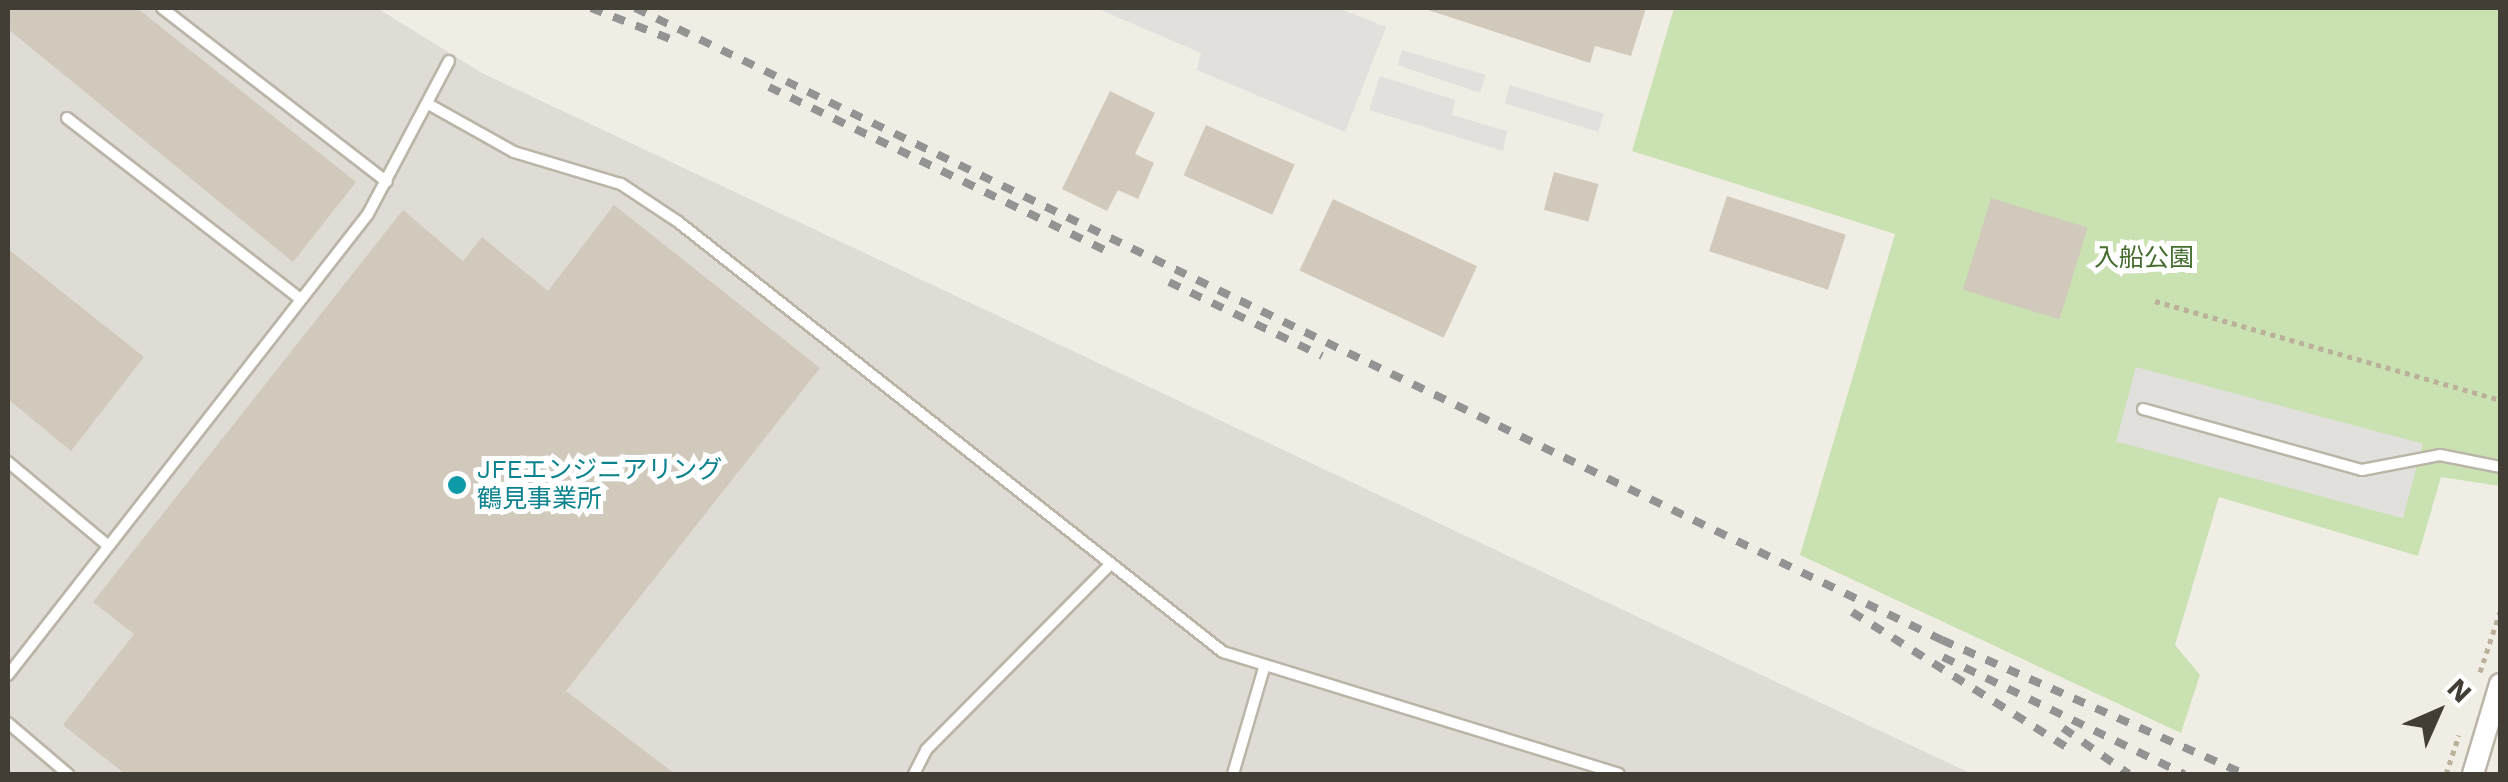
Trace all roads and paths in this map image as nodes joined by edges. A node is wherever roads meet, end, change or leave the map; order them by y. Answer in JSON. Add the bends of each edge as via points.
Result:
{"nodes":[{"id":1,"x":162,"y":8,"type":"edge"},
{"id":2,"x":449,"y":61,"type":"dead end"},
{"id":3,"x":430,"y":105,"type":"junction"},
{"id":4,"x":67,"y":118,"type":"dead end"},
{"id":5,"x":387,"y":182,"type":"junction"},
{"id":6,"x":300,"y":299,"type":"junction"},
{"id":7,"x":2156,"y":301,"type":"dead end"},
{"id":8,"x":2500,"y":400,"type":"edge"},
{"id":9,"x":2142,"y":408,"type":"dead end"},
{"id":10,"x":8,"y":462,"type":"edge"},
{"id":11,"x":2500,"y":467,"type":"edge"},
{"id":12,"x":105,"y":543,"type":"junction"},
{"id":13,"x":1111,"y":564,"type":"junction"},
{"id":14,"x":1264,"y":668,"type":"junction"},
{"id":15,"x":8,"y":675,"type":"edge"},
{"id":16,"x":2500,"y":684,"type":"edge"},
{"id":17,"x":8,"y":723,"type":"edge"},
{"id":18,"x":68,"y":774,"type":"edge"},
{"id":19,"x":914,"y":774,"type":"edge"},
{"id":20,"x":1233,"y":774,"type":"edge"},
{"id":21,"x":1619,"y":774,"type":"edge"},
{"id":22,"x":2473,"y":774,"type":"edge"}],
"edges":[{"from":1,"to":5,"type":"lane"},
{"from":2,"to":3,"type":"lane"},
{"from":3,"to":5,"type":"lane"},
{"from":3,"to":13,"type":"lane","via":[[514,152],[621,184],[677,221]]},
{"from":4,"to":6,"type":"lane"},
{"from":5,"to":6,"type":"lane"},
{"from":6,"to":12,"type":"lane"},
{"from":7,"to":8,"type":"path"},
{"from":9,"to":11,"type":"lane","via":[[2362,470],[2440,456]]},
{"from":10,"to":12,"type":"lane"},
{"from":12,"to":15,"type":"lane"},
{"from":13,"to":14,"type":"lane","via":[[1223,652]]},
{"from":13,"to":19,"type":"lane","via":[[926,750]]},
{"from":14,"to":20,"type":"lane"},
{"from":14,"to":21,"type":"lane"},
{"from":16,"to":22,"type":"street"},
{"from":17,"to":18,"type":"lane"}]}
